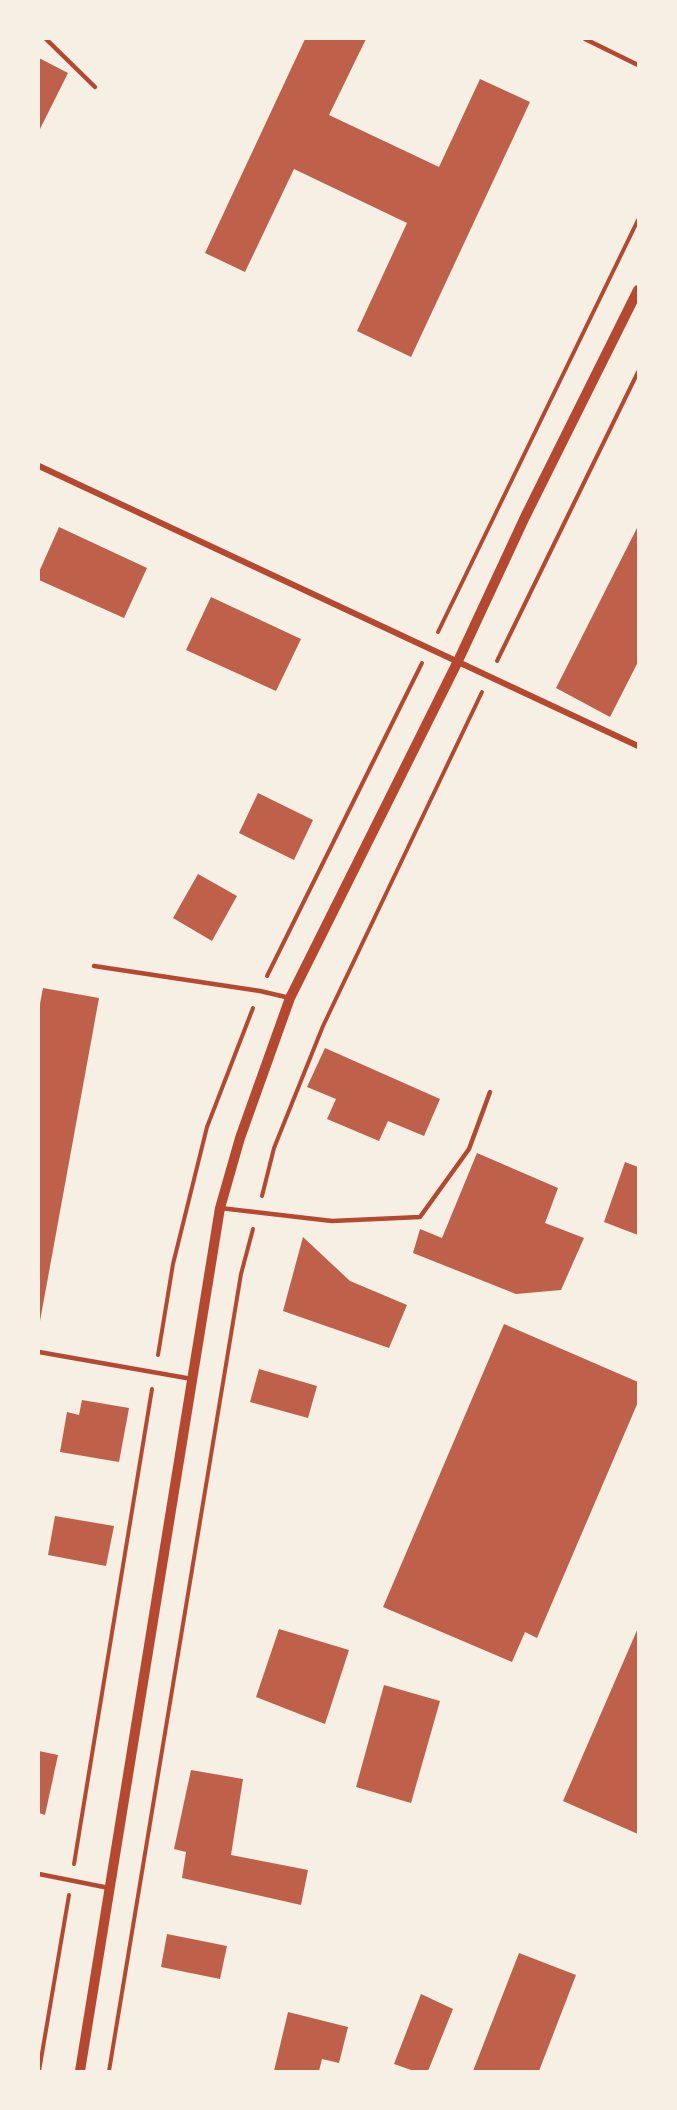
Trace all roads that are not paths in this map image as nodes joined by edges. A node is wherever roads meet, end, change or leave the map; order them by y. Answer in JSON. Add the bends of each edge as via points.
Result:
{"nodes":[{"id":1,"x":46,"y":39,"type":"edge"},
{"id":2,"x":585,"y":39,"type":"edge"},
{"id":3,"x":638,"y":65,"type":"edge"},
{"id":4,"x":95,"y":87,"type":"dead end"},
{"id":5,"x":638,"y":290,"type":"edge"},
{"id":6,"x":39,"y":466,"type":"edge"},
{"id":7,"x":458,"y":661,"type":"junction"},
{"id":8,"x":638,"y":746,"type":"edge"},
{"id":9,"x":94,"y":966,"type":"dead end"},
{"id":10,"x":290,"y":998,"type":"junction"},
{"id":11,"x":490,"y":1092,"type":"dead end"},
{"id":12,"x":220,"y":1208,"type":"junction"},
{"id":13,"x":39,"y":1352,"type":"edge"},
{"id":14,"x":192,"y":1379,"type":"junction"},
{"id":15,"x":39,"y":1874,"type":"edge"},
{"id":16,"x":109,"y":1888,"type":"junction"},
{"id":17,"x":80,"y":2071,"type":"edge"}],
"edges":[{"from":1,"to":4,"type":"lane"},
{"from":2,"to":3,"type":"lane"},
{"from":5,"to":7,"type":"street"},
{"from":6,"to":7,"type":"street"},
{"from":7,"to":8,"type":"street"},
{"from":7,"to":10,"type":"street"},
{"from":9,"to":10,"type":"lane"},
{"from":10,"to":12,"type":"street","via":[[240,1138]]},
{"from":11,"to":12,"type":"lane","via":[[470,1149],[420,1217],[332,1221]]},
{"from":12,"to":14,"type":"street"},
{"from":13,"to":14,"type":"lane"},
{"from":14,"to":16,"type":"street"},
{"from":15,"to":16,"type":"lane"},
{"from":16,"to":17,"type":"street"}]}
